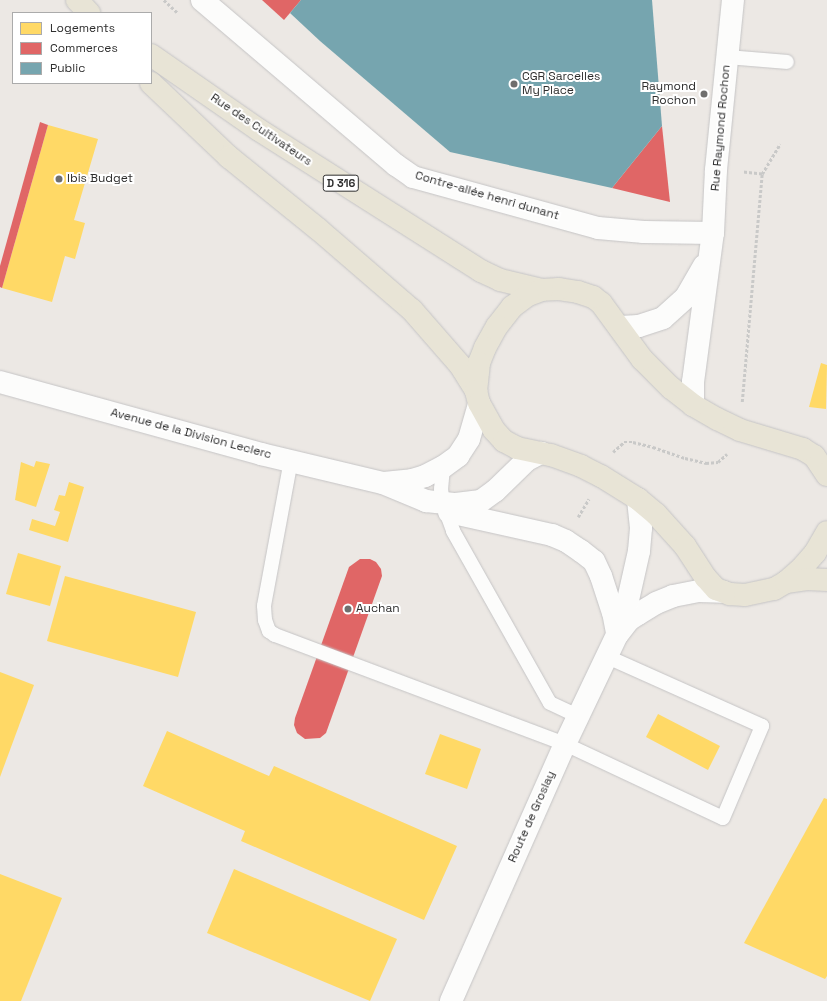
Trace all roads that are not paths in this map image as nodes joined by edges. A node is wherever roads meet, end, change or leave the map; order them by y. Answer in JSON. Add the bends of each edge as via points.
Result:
{"nodes":[{"id":1,"x":202,"y":0,"type":"edge"},
{"id":2,"x":733,"y":0,"type":"edge"},
{"id":3,"x":152,"y":56,"type":"edge"},
{"id":4,"x":728,"y":57,"type":"junction"},
{"id":5,"x":786,"y":62,"type":"dead end"},
{"id":6,"x":152,"y":84,"type":"edge"},
{"id":7,"x":713,"y":233,"type":"junction"},
{"id":8,"x":709,"y":256,"type":"junction"},
{"id":9,"x":542,"y":290,"type":"junction"},
{"id":10,"x":620,"y":327,"type":"junction"},
{"id":11,"x":0,"y":382,"type":"edge"},
{"id":12,"x":478,"y":397,"type":"junction"},
{"id":13,"x":693,"y":405,"type":"junction"},
{"id":14,"x":541,"y":453,"type":"junction"},
{"id":15,"x":291,"y":460,"type":"junction"},
{"id":16,"x":443,"y":467,"type":"junction"},
{"id":17,"x":827,"y":475,"type":"edge"},
{"id":18,"x":383,"y":483,"type":"junction"},
{"id":19,"x":638,"y":499,"type":"junction"},
{"id":20,"x":438,"y":505,"type":"junction"},
{"id":21,"x":827,"y":532,"type":"edge"},
{"id":22,"x":827,"y":580,"type":"edge"},
{"id":23,"x":786,"y":582,"type":"junction"},
{"id":24,"x":723,"y":592,"type":"junction"},
{"id":25,"x":617,"y":635,"type":"junction"},
{"id":26,"x":608,"y":657,"type":"junction"},
{"id":27,"x":578,"y":716,"type":"junction"},
{"id":28,"x":565,"y":744,"type":"junction"},
{"id":29,"x":451,"y":1001,"type":"edge"}],
"edges":[{"from":1,"to":7,"type":"main road","name":"Contre-allée henri dunant","via":[[413,177],[598,228]]},
{"from":2,"to":4,"type":"main road","name":"Rue Raymond Rochon"},
{"from":3,"to":9,"type":"main road","name":"Rue des Cultivateurs","number":"D 316","via":[[259,130],[481,271],[500,280]]},
{"from":4,"to":5,"type":"lane"},
{"from":4,"to":7,"type":"main road","name":"Rue Raymond Rochon","via":[[716,170]]},
{"from":6,"to":12,"type":"main road","via":[[229,157],[412,310],[460,365]]},
{"from":7,"to":8,"type":"main road","name":"Rue Raymond Rochon"},
{"from":8,"to":10,"type":"main road","name":"Rue Raymond Rochon","via":[[693,287],[679,306],[654,322]]},
{"from":8,"to":13,"type":"main road","name":"Rue Raymond Rochon","via":[[693,382]]},
{"from":9,"to":10,"type":"main road","via":[[566,290],[593,297]]},
{"from":9,"to":12,"type":"main road","via":[[528,295],[512,307],[497,326],[479,363]]},
{"from":10,"to":13,"type":"main road","via":[[642,359]]},
{"from":11,"to":15,"type":"main road","name":"Avenue de la Division Leclerc"},
{"from":12,"to":14,"type":"main road","via":[[490,424],[504,441],[517,448]]},
{"from":12,"to":16,"type":"main road","name":"Avenue de la Division Leclerc","via":[[475,421],[467,444],[458,456]]},
{"from":13,"to":17,"type":"main road","via":[[740,430],[803,449],[814,456]]},
{"from":14,"to":19,"type":"main road","via":[[601,476]]},
{"from":14,"to":20,"type":"main road","name":"Avenue de la Division Leclerc","via":[[527,460],[481,501]]},
{"from":15,"to":18,"type":"main road","name":"Avenue de la Division Leclerc"},
{"from":15,"to":28,"type":"lane","via":[[264,606],[269,631],[275,636]]},
{"from":16,"to":18,"type":"main road","name":"Avenue de la Division Leclerc","via":[[412,480]]},
{"from":16,"to":20,"type":"lane"},
{"from":18,"to":20,"type":"main road","name":"Avenue de la Division Leclerc"},
{"from":19,"to":24,"type":"main road","via":[[656,514],[684,546],[711,585]]},
{"from":19,"to":25,"type":"main road","name":"Route de Groslay","via":[[641,528],[639,551]]},
{"from":20,"to":25,"type":"main road","via":[[552,535],[582,551],[594,562],[602,576]]},
{"from":20,"to":27,"type":"lane","via":[[550,703]]},
{"from":21,"to":23,"type":"main road","via":[[815,554]]},
{"from":22,"to":23,"type":"main road"},
{"from":23,"to":24,"type":"main road","via":[[759,593],[745,595]]},
{"from":24,"to":25,"type":"main road","name":"Route de Groslay","via":[[687,592],[673,596],[629,620]]},
{"from":25,"to":26,"type":"main road","name":"Route de Groslay"},
{"from":26,"to":27,"type":"main road","name":"Route de Groslay"},
{"from":26,"to":28,"type":"lane","via":[[762,726],[723,818]]},
{"from":27,"to":28,"type":"main road","name":"Route de Groslay"},
{"from":28,"to":29,"type":"main road","name":"Route de Groslay"}]}
